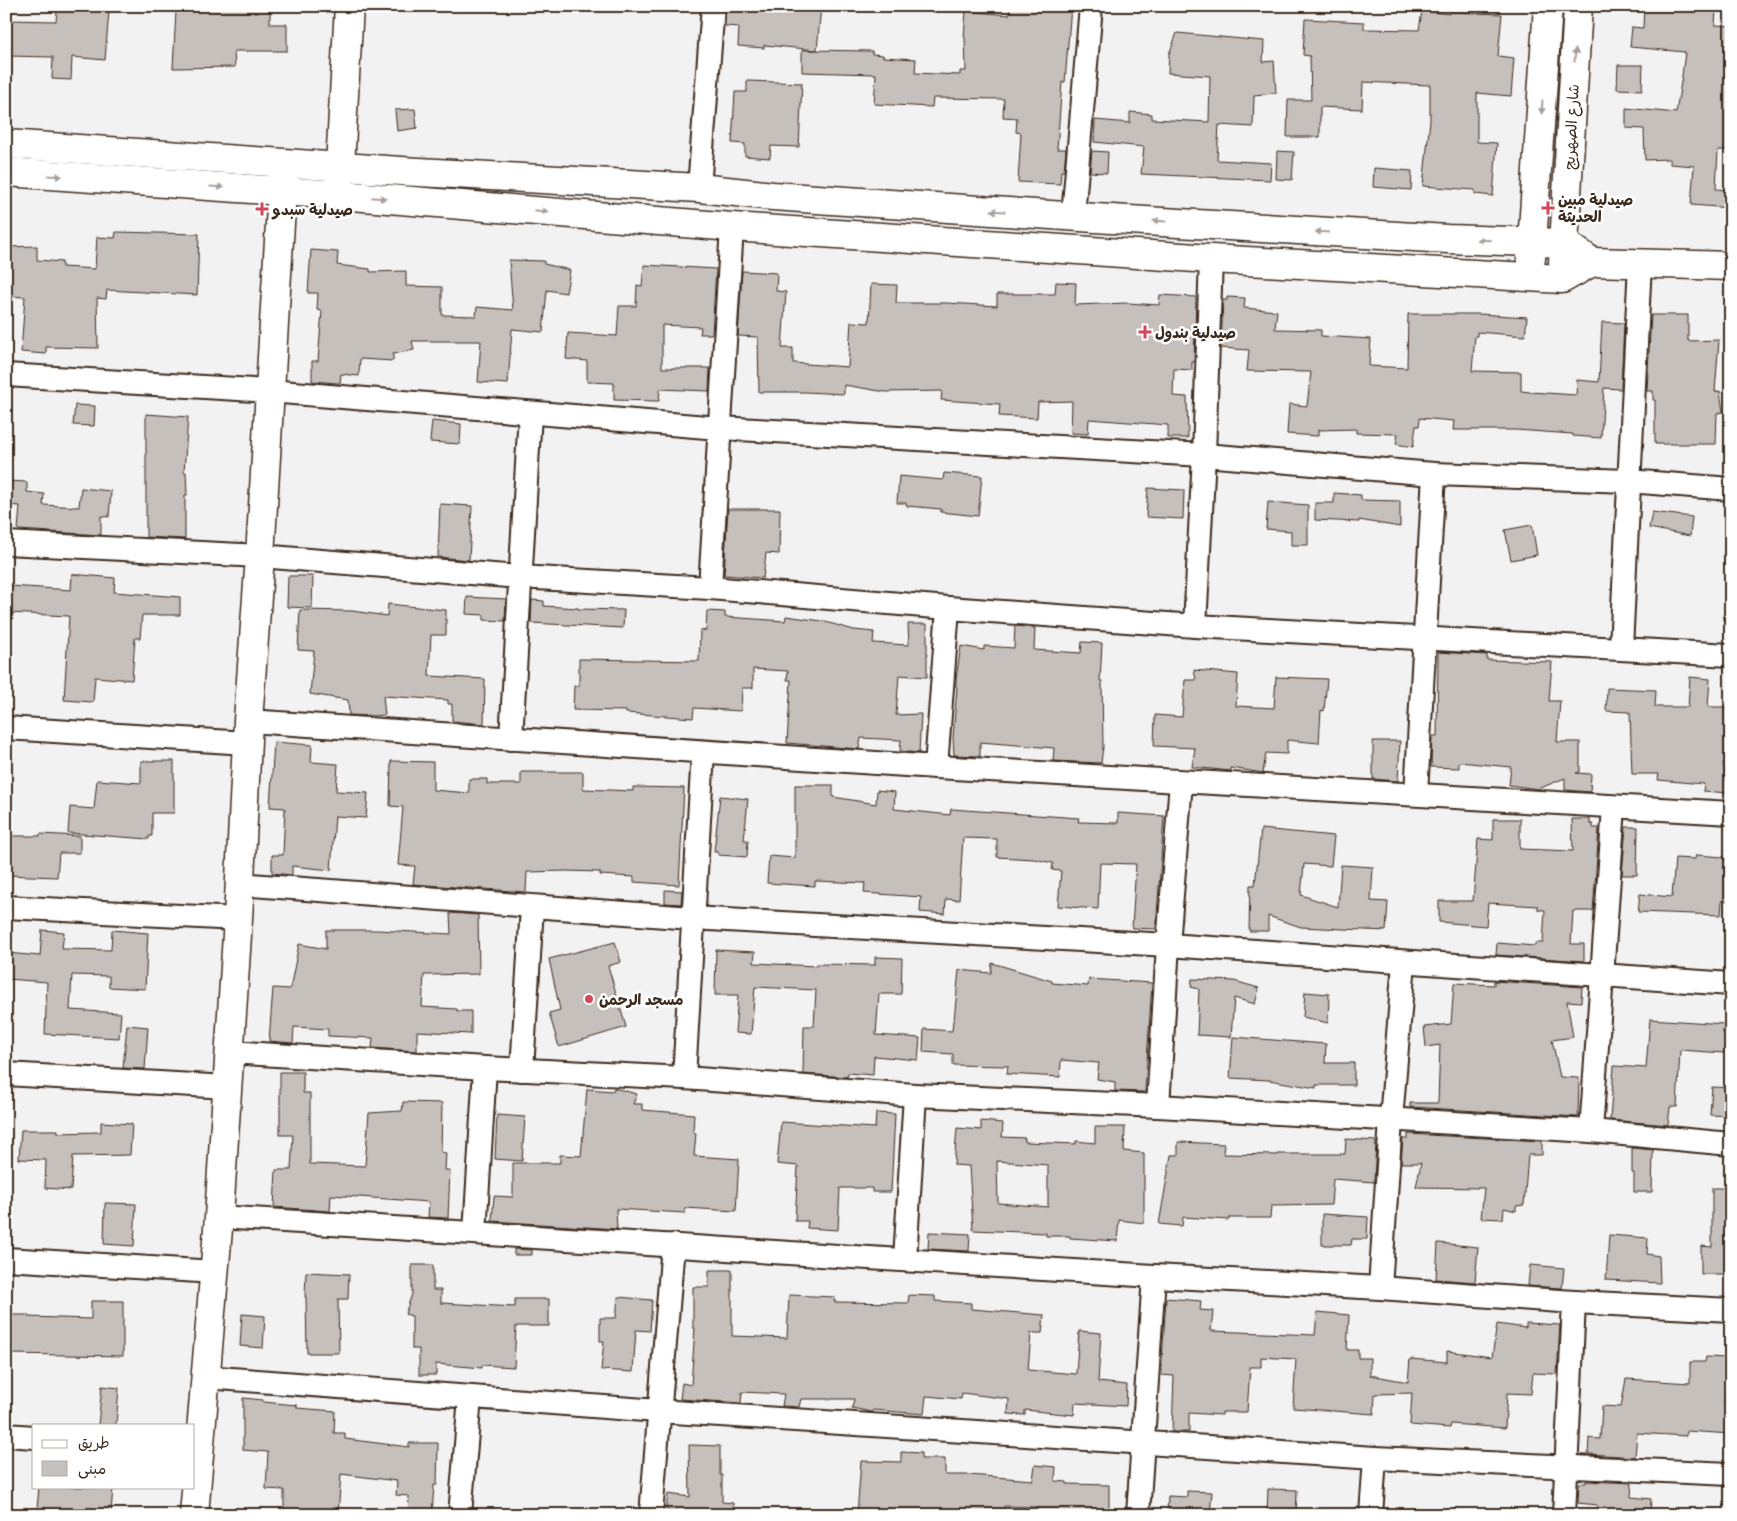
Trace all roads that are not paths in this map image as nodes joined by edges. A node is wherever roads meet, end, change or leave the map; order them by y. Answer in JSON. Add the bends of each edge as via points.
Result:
{"nodes":[{"id":1,"x":349,"y":6,"type":"edge"},
{"id":2,"x":713,"y":6,"type":"edge"},
{"id":3,"x":1091,"y":6,"type":"edge"},
{"id":4,"x":1548,"y":6,"type":"edge"},
{"id":5,"x":1578,"y":6,"type":"edge"},
{"id":6,"x":6,"y":144,"type":"edge"},
{"id":7,"x":284,"y":163,"type":"junction"},
{"id":8,"x":340,"y":166,"type":"junction"},
{"id":9,"x":6,"y":172,"type":"edge"},
{"id":10,"x":699,"y":188,"type":"junction"},
{"id":11,"x":281,"y":192,"type":"junction"},
{"id":12,"x":339,"y":194,"type":"junction"},
{"id":13,"x":1073,"y":216,"type":"junction"},
{"id":14,"x":732,"y":227,"type":"junction"},
{"id":15,"x":1533,"y":242,"type":"junction"},
{"id":16,"x":1565,"y":243,"type":"junction"},
{"id":17,"x":1211,"y":259,"type":"junction"},
{"id":18,"x":1592,"y":262,"type":"junction"},
{"id":19,"x":1640,"y":263,"type":"junction"},
{"id":20,"x":1731,"y":266,"type":"edge"},
{"id":21,"x":1529,"y":276,"type":"junction"},
{"id":22,"x":1562,"y":279,"type":"junction"},
{"id":23,"x":6,"y":375,"type":"edge"},
{"id":24,"x":269,"y":391,"type":"junction"},
{"id":25,"x":530,"y":413,"type":"junction"},
{"id":26,"x":719,"y":428,"type":"junction"},
{"id":27,"x":1204,"y":455,"type":"junction"},
{"id":28,"x":1434,"y":474,"type":"junction"},
{"id":29,"x":1628,"y":482,"type":"junction"},
{"id":30,"x":1731,"y":489,"type":"edge"},
{"id":31,"x":6,"y":543,"type":"edge"},
{"id":32,"x":260,"y":556,"type":"junction"},
{"id":33,"x":519,"y":577,"type":"junction"},
{"id":34,"x":710,"y":588,"type":"junction"},
{"id":35,"x":948,"y":608,"type":"junction"},
{"id":36,"x":1195,"y":626,"type":"junction"},
{"id":37,"x":1425,"y":639,"type":"junction"},
{"id":38,"x":1620,"y":648,"type":"junction"},
{"id":39,"x":1731,"y":655,"type":"edge"},
{"id":40,"x":6,"y":728,"type":"edge"},
{"id":41,"x":247,"y":732,"type":"junction"},
{"id":42,"x":511,"y":739,"type":"junction"},
{"id":43,"x":703,"y":752,"type":"junction"},
{"id":44,"x":936,"y":767,"type":"junction"},
{"id":45,"x":1181,"y":782,"type":"junction"},
{"id":46,"x":1416,"y":794,"type":"junction"},
{"id":47,"x":1614,"y":807,"type":"junction"},
{"id":48,"x":1731,"y":813,"type":"edge"},
{"id":49,"x":239,"y":884,"type":"junction"},
{"id":50,"x":6,"y":906,"type":"edge"},
{"id":51,"x":532,"y":907,"type":"junction"},
{"id":52,"x":692,"y":918,"type":"junction"},
{"id":53,"x":238,"y":919,"type":"junction"},
{"id":54,"x":1168,"y":944,"type":"junction"},
{"id":55,"x":1404,"y":962,"type":"junction"},
{"id":56,"x":1603,"y":976,"type":"junction"},
{"id":57,"x":1731,"y":984,"type":"edge"},
{"id":58,"x":229,"y":1052,"type":"junction"},
{"id":59,"x":485,"y":1068,"type":"junction"},
{"id":60,"x":522,"y":1070,"type":"junction"},
{"id":61,"x":6,"y":1074,"type":"edge"},
{"id":62,"x":684,"y":1078,"type":"junction"},
{"id":63,"x":227,"y":1087,"type":"junction"},
{"id":64,"x":915,"y":1094,"type":"junction"},
{"id":65,"x":1158,"y":1106,"type":"junction"},
{"id":66,"x":1391,"y":1120,"type":"junction"},
{"id":67,"x":1590,"y":1131,"type":"junction"},
{"id":68,"x":1731,"y":1144,"type":"edge"},
{"id":69,"x":219,"y":1217,"type":"junction"},
{"id":70,"x":475,"y":1232,"type":"junction"},
{"id":71,"x":673,"y":1245,"type":"junction"},
{"id":72,"x":6,"y":1258,"type":"edge"},
{"id":73,"x":905,"y":1260,"type":"junction"},
{"id":74,"x":215,"y":1272,"type":"junction"},
{"id":75,"x":1154,"y":1276,"type":"junction"},
{"id":76,"x":1380,"y":1288,"type":"junction"},
{"id":77,"x":1574,"y":1302,"type":"junction"},
{"id":78,"x":1731,"y":1310,"type":"edge"},
{"id":79,"x":205,"y":1377,"type":"junction"},
{"id":80,"x":470,"y":1398,"type":"junction"},
{"id":81,"x":658,"y":1411,"type":"junction"},
{"id":82,"x":6,"y":1435,"type":"edge"},
{"id":83,"x":32,"y":1437,"type":"edge"},
{"id":84,"x":1144,"y":1443,"type":"junction"},
{"id":85,"x":196,"y":1448,"type":"edge"},
{"id":86,"x":1374,"y":1458,"type":"junction"},
{"id":87,"x":1566,"y":1465,"type":"junction"},
{"id":88,"x":1731,"y":1474,"type":"edge"},
{"id":89,"x":195,"y":1482,"type":"edge"},
{"id":90,"x":195,"y":1488,"type":"edge"},
{"id":91,"x":194,"y":1515,"type":"edge"},
{"id":92,"x":460,"y":1515,"type":"edge"},
{"id":93,"x":651,"y":1515,"type":"edge"},
{"id":94,"x":1138,"y":1515,"type":"edge"},
{"id":95,"x":1371,"y":1515,"type":"edge"},
{"id":96,"x":1564,"y":1515,"type":"edge"}],
"edges":[{"from":1,"to":8,"type":"main road"},
{"from":2,"to":10,"type":"street"},
{"from":3,"to":13,"type":"street"},
{"from":4,"to":15,"type":"main road","one_way":true},
{"from":16,"to":5,"type":"main road","name":"شارع الصهريج","one_way":true},
{"from":6,"to":7,"type":"main road"},
{"from":7,"to":8,"type":"main road"},
{"from":7,"to":11,"type":"main road"},
{"from":8,"to":10,"type":"main road"},
{"from":8,"to":12,"type":"main road"},
{"from":9,"to":11,"type":"main road","one_way":true},
{"from":13,"to":10,"type":"main road","one_way":true},
{"from":11,"to":12,"type":"main road"},
{"from":11,"to":24,"type":"main road"},
{"from":12,"to":14,"type":"main road","one_way":true},
{"from":15,"to":13,"type":"main road","one_way":true,"via":[[1448,240]]},
{"from":14,"to":17,"type":"main road"},
{"from":14,"to":26,"type":"street"},
{"from":15,"to":16,"type":"main road"},
{"from":15,"to":21,"type":"main road"},
{"from":16,"to":18,"type":"main road"},
{"from":16,"to":22,"type":"main road","name":"شارع الصهريج"},
{"from":17,"to":21,"type":"main road"},
{"from":17,"to":27,"type":"street"},
{"from":18,"to":19,"type":"main road"},
{"from":18,"to":22,"type":"main road"},
{"from":19,"to":20,"type":"main road"},
{"from":19,"to":29,"type":"street"},
{"from":21,"to":22,"type":"main road"},
{"from":23,"to":24,"type":"street"},
{"from":24,"to":25,"type":"street"},
{"from":24,"to":32,"type":"main road"},
{"from":25,"to":26,"type":"street"},
{"from":25,"to":33,"type":"street"},
{"from":26,"to":27,"type":"street"},
{"from":26,"to":34,"type":"street"},
{"from":27,"to":28,"type":"street"},
{"from":27,"to":36,"type":"street"},
{"from":28,"to":29,"type":"street"},
{"from":28,"to":37,"type":"street"},
{"from":29,"to":30,"type":"street"},
{"from":29,"to":38,"type":"street"},
{"from":31,"to":32,"type":"street"},
{"from":32,"to":33,"type":"street"},
{"from":32,"to":41,"type":"main road"},
{"from":33,"to":34,"type":"street"},
{"from":33,"to":42,"type":"street"},
{"from":34,"to":35,"type":"street"},
{"from":35,"to":36,"type":"street"},
{"from":35,"to":44,"type":"street"},
{"from":36,"to":37,"type":"street"},
{"from":37,"to":38,"type":"street"},
{"from":37,"to":46,"type":"street"},
{"from":38,"to":39,"type":"street"},
{"from":40,"to":41,"type":"street"},
{"from":41,"to":42,"type":"street"},
{"from":41,"to":49,"type":"main road"},
{"from":42,"to":43,"type":"street"},
{"from":43,"to":44,"type":"street"},
{"from":43,"to":52,"type":"street"},
{"from":44,"to":45,"type":"street"},
{"from":45,"to":46,"type":"street"},
{"from":45,"to":54,"type":"street"},
{"from":46,"to":47,"type":"street"},
{"from":47,"to":48,"type":"street"},
{"from":47,"to":56,"type":"street"},
{"from":49,"to":51,"type":"street"},
{"from":49,"to":53,"type":"main road"},
{"from":50,"to":53,"type":"street"},
{"from":51,"to":52,"type":"street"},
{"from":51,"to":60,"type":"street"},
{"from":52,"to":54,"type":"street"},
{"from":52,"to":62,"type":"street"},
{"from":53,"to":58,"type":"main road"},
{"from":54,"to":55,"type":"street"},
{"from":54,"to":65,"type":"street"},
{"from":55,"to":56,"type":"street"},
{"from":55,"to":66,"type":"street"},
{"from":56,"to":57,"type":"street"},
{"from":56,"to":67,"type":"street"},
{"from":58,"to":59,"type":"street"},
{"from":58,"to":63,"type":"main road"},
{"from":59,"to":60,"type":"street"},
{"from":59,"to":70,"type":"street"},
{"from":60,"to":62,"type":"street"},
{"from":61,"to":63,"type":"street"},
{"from":62,"to":64,"type":"street"},
{"from":63,"to":69,"type":"main road"},
{"from":64,"to":65,"type":"street"},
{"from":64,"to":73,"type":"street"},
{"from":65,"to":66,"type":"street"},
{"from":66,"to":67,"type":"street"},
{"from":66,"to":76,"type":"street"},
{"from":67,"to":68,"type":"street"},
{"from":69,"to":70,"type":"street"},
{"from":69,"to":74,"type":"main road"},
{"from":70,"to":71,"type":"street"},
{"from":71,"to":73,"type":"street"},
{"from":71,"to":81,"type":"street"},
{"from":72,"to":74,"type":"street"},
{"from":73,"to":75,"type":"street"},
{"from":74,"to":79,"type":"main road"},
{"from":75,"to":76,"type":"street"},
{"from":75,"to":84,"type":"street"},
{"from":76,"to":77,"type":"street"},
{"from":77,"to":78,"type":"street"},
{"from":77,"to":87,"type":"street"},
{"from":79,"to":80,"type":"street"},
{"from":79,"to":85,"type":"main road"},
{"from":80,"to":81,"type":"street"},
{"from":80,"to":92,"type":"street"},
{"from":81,"to":84,"type":"street"},
{"from":81,"to":93,"type":"street"},
{"from":82,"to":83,"type":"street"},
{"from":84,"to":86,"type":"street"},
{"from":84,"to":94,"type":"street"},
{"from":85,"to":89,"type":"main road"},
{"from":86,"to":87,"type":"street"},
{"from":86,"to":95,"type":"street"},
{"from":87,"to":88,"type":"street"},
{"from":87,"to":96,"type":"street"},
{"from":90,"to":91,"type":"main road"}]}
